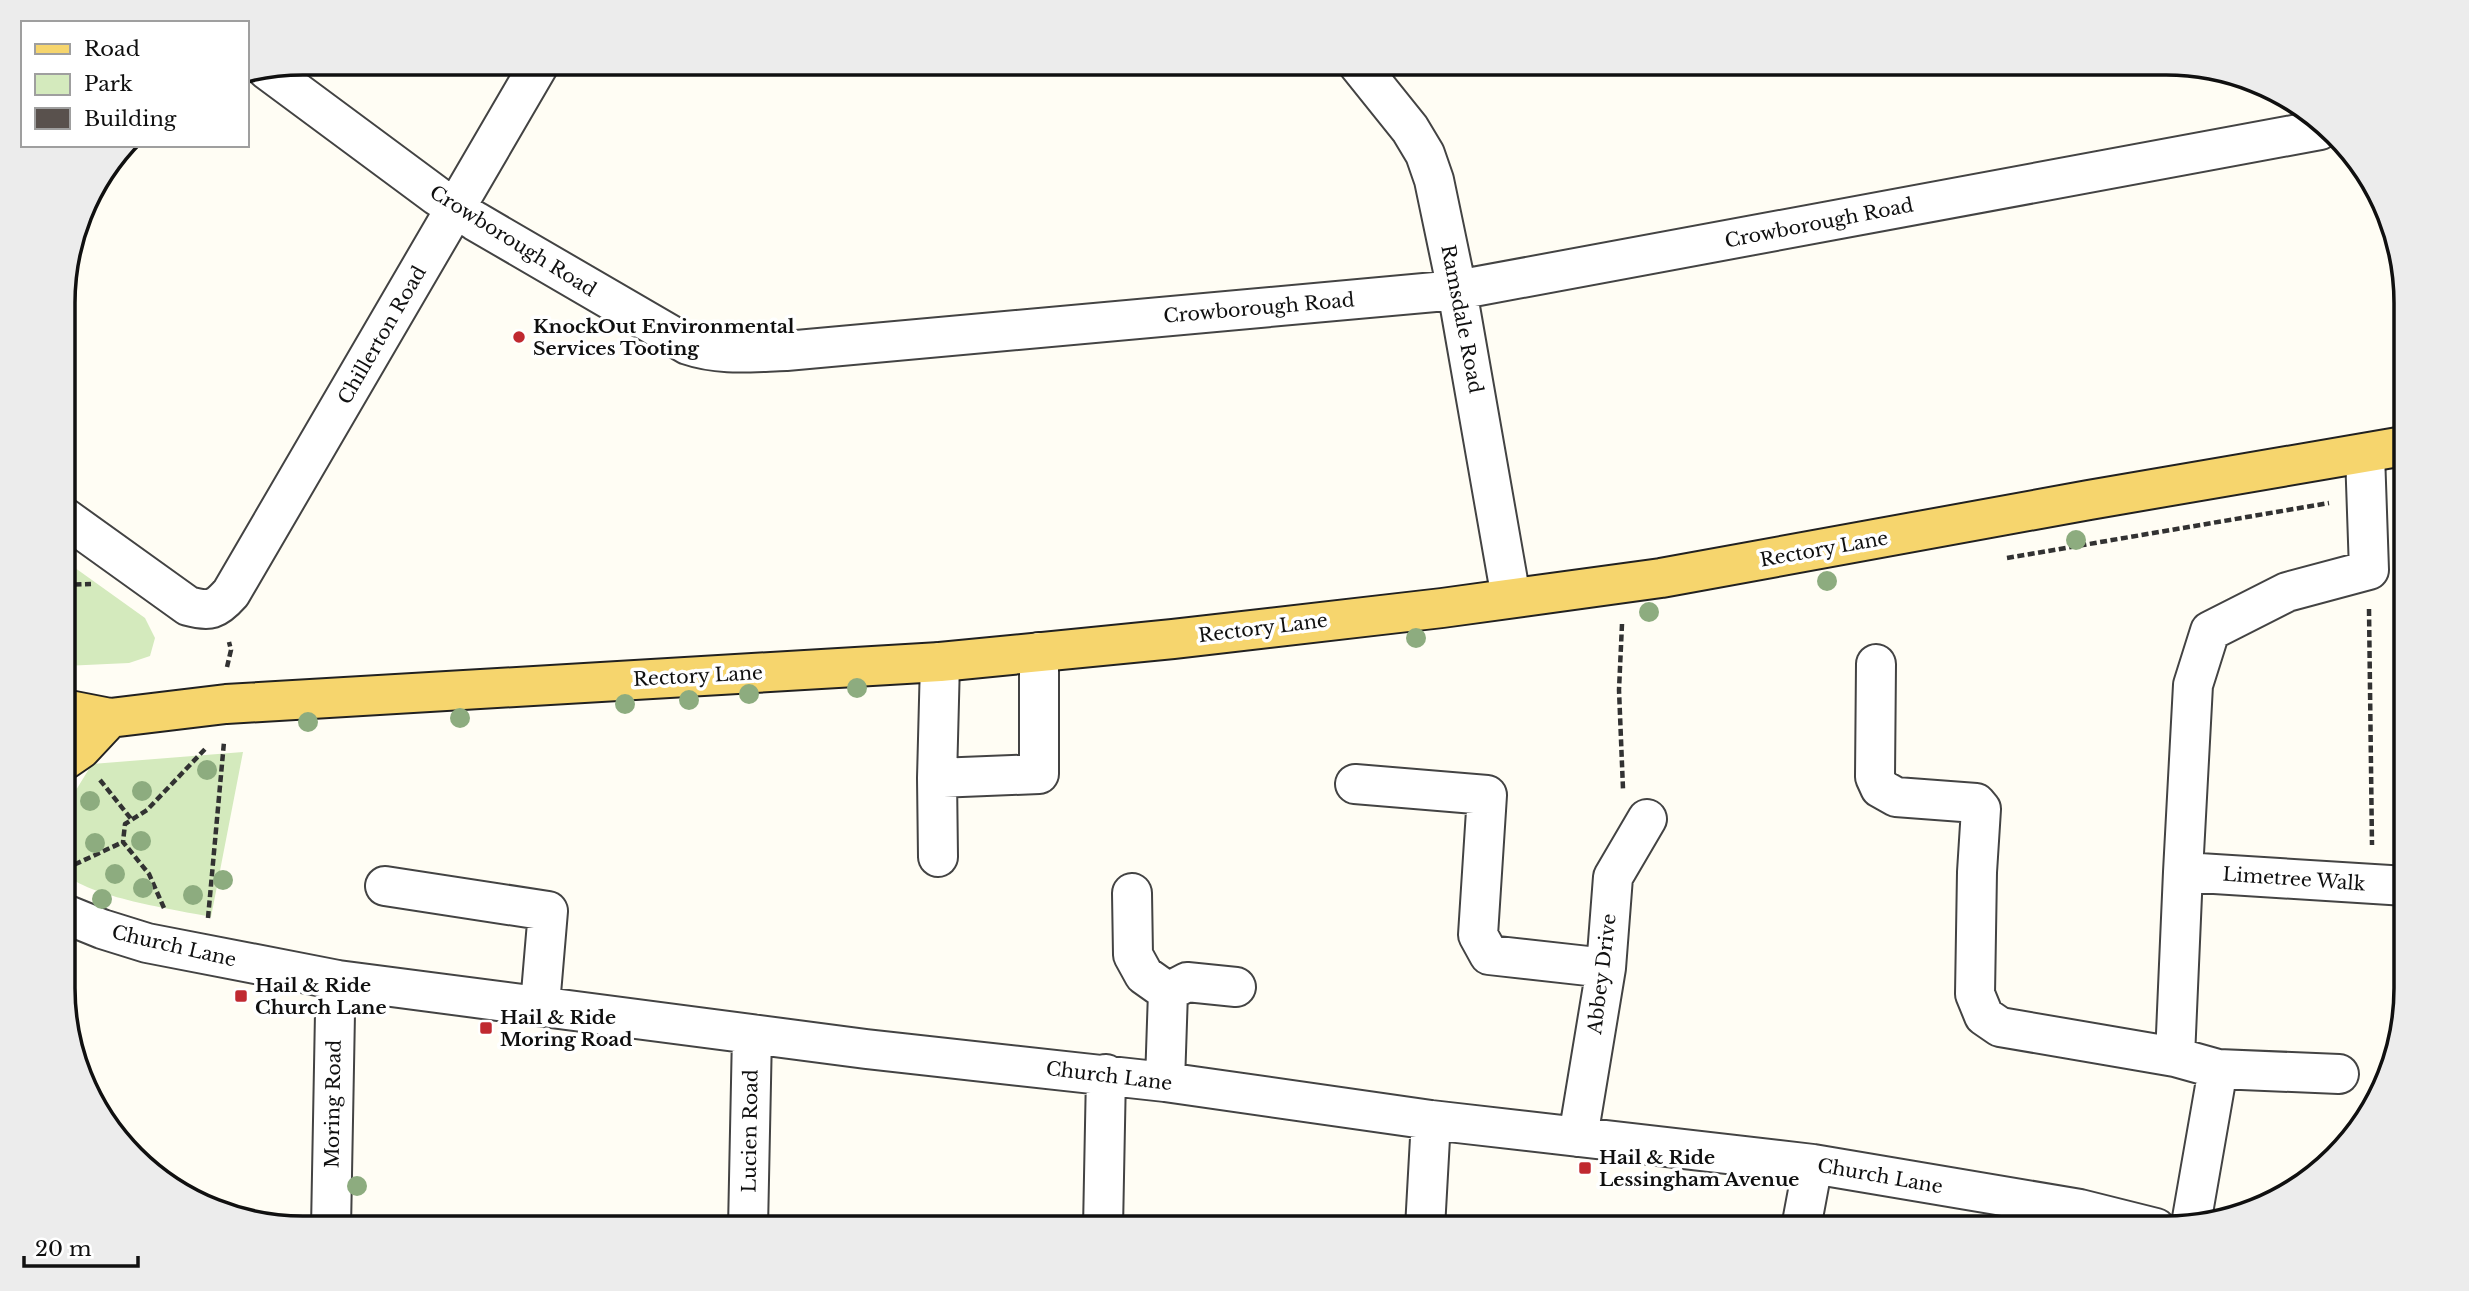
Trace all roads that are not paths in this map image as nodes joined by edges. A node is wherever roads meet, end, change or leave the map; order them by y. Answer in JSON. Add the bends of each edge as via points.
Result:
{"nodes":[{"id":1,"x":533,"y":75,"type":"edge"},
{"id":2,"x":1367,"y":75,"type":"edge"},
{"id":3,"x":276,"y":77,"type":"edge"},
{"id":4,"x":2315,"y":131,"type":"edge"},
{"id":5,"x":456,"y":208,"type":"junction"},
{"id":6,"x":1457,"y":290,"type":"junction"},
{"id":7,"x":2394,"y":448,"type":"edge"},
{"id":8,"x":2365,"y":454,"type":"junction"},
{"id":9,"x":76,"y":525,"type":"edge"},
{"id":10,"x":1510,"y":598,"type":"junction"},
{"id":11,"x":1039,"y":652,"type":"junction"},
{"id":12,"x":940,"y":662,"type":"junction"},
{"id":13,"x":1876,"y":664,"type":"dead end"},
{"id":14,"x":75,"y":711,"type":"edge"},
{"id":15,"x":110,"y":718,"type":"junction"},
{"id":16,"x":81,"y":768,"type":"edge"},
{"id":17,"x":937,"y":778,"type":"junction"},
{"id":18,"x":1355,"y":784,"type":"dead end"},
{"id":19,"x":1647,"y":819,"type":"road end"},
{"id":20,"x":938,"y":857,"type":"dead end"},
{"id":21,"x":2183,"y":872,"type":"junction"},
{"id":22,"x":2389,"y":885,"type":"edge"},
{"id":23,"x":385,"y":886,"type":"dead end"},
{"id":24,"x":1132,"y":892,"type":"dead end"},
{"id":25,"x":75,"y":918,"type":"edge"},
{"id":26,"x":1606,"y":968,"type":"junction"},
{"id":27,"x":338,"y":980,"type":"junction"},
{"id":28,"x":1236,"y":987,"type":"dead end"},
{"id":29,"x":1168,"y":992,"type":"junction"},
{"id":30,"x":540,"y":1005,"type":"junction"},
{"id":31,"x":752,"y":1034,"type":"junction"},
{"id":32,"x":2175,"y":1057,"type":"junction"},
{"id":33,"x":2218,"y":1069,"type":"junction"},
{"id":34,"x":1106,"y":1074,"type":"junction"},
{"id":35,"x":2339,"y":1074,"type":"dead end"},
{"id":36,"x":1165,"y":1082,"type":"junction"},
{"id":37,"x":1430,"y":1120,"type":"junction"},
{"id":38,"x":1578,"y":1137,"type":"junction"},
{"id":39,"x":1813,"y":1164,"type":"junction"},
{"id":40,"x":2193,"y":1213,"type":"edge"},
{"id":41,"x":1426,"y":1215,"type":"edge"},
{"id":42,"x":1803,"y":1215,"type":"edge"},
{"id":43,"x":2064,"y":1215,"type":"edge"},
{"id":44,"x":331,"y":1216,"type":"edge"},
{"id":45,"x":748,"y":1216,"type":"edge"},
{"id":46,"x":1103,"y":1216,"type":"edge"}],
"edges":[{"from":1,"to":5,"type":"street","name":"Chillerton Road"},
{"from":2,"to":6,"type":"street","name":"Ramsdale Road","via":[[1425,154]]},
{"from":3,"to":5,"type":"street","name":"Crowborough Road"},
{"from":4,"to":6,"type":"street","name":"Crowborough Road"},
{"from":5,"to":6,"type":"street","name":"Crowborough Road","via":[[688,345],[708,352],[786,351]]},
{"from":5,"to":9,"type":"street","name":"Chillerton Road","via":[[220,606],[205,610],[188,606]]},
{"from":6,"to":10,"type":"street","name":"Ramsdale Road"},
{"from":7,"to":8,"type":"main road","name":"Rectory Lane"},
{"from":8,"to":10,"type":"main road","name":"Rectory Lane","via":[[1661,578]]},
{"from":8,"to":21,"type":"street","via":[[2369,570],[2287,592],[2210,631],[2193,685]]},
{"from":10,"to":11,"type":"main road","name":"Rectory Lane"},
{"from":11,"to":12,"type":"main road","name":"Rectory Lane"},
{"from":11,"to":17,"type":"street","via":[[1039,774]]},
{"from":12,"to":15,"type":"main road","name":"Rectory Lane","via":[[226,704]]},
{"from":12,"to":17,"type":"street"},
{"from":13,"to":32,"type":"street","via":[[1875,776],[1880,788],[1896,797],[1976,803],[1981,809],[1975,994],[1984,1016],[2000,1027]]},
{"from":14,"to":15,"type":"main road","name":"Rectory Lane"},
{"from":15,"to":16,"type":"main road","via":[[80,749]]},
{"from":17,"to":20,"type":"street"},
{"from":18,"to":26,"type":"street","via":[[1488,795],[1478,935],[1489,955]]},
{"from":19,"to":26,"type":"street","name":"Abbey Drive","via":[[1614,877]]},
{"from":21,"to":22,"type":"street","name":"Limetree Walk"},
{"from":21,"to":32,"type":"street"},
{"from":23,"to":30,"type":"street","via":[[548,911]]},
{"from":24,"to":29,"type":"street","via":[[1133,955],[1144,975]]},
{"from":25,"to":27,"type":"street","name":"Church Lane","via":[[147,943]]},
{"from":26,"to":38,"type":"street","name":"Abbey Drive"},
{"from":27,"to":30,"type":"street","name":"Church Lane"},
{"from":27,"to":44,"type":"street","name":"Moring Road"},
{"from":28,"to":29,"type":"street","via":[[1187,982]]},
{"from":29,"to":36,"type":"street"},
{"from":30,"to":31,"type":"street","name":"Church Lane"},
{"from":31,"to":34,"type":"street","name":"Church Lane"},
{"from":31,"to":45,"type":"street","name":"Lucien Road"},
{"from":32,"to":33,"type":"street"},
{"from":33,"to":35,"type":"street"},
{"from":33,"to":40,"type":"street"},
{"from":34,"to":36,"type":"street","name":"Church Lane"},
{"from":34,"to":46,"type":"street"},
{"from":36,"to":37,"type":"street","name":"Church Lane"},
{"from":37,"to":38,"type":"street","name":"Church Lane"},
{"from":37,"to":41,"type":"street"},
{"from":38,"to":39,"type":"street","name":"Church Lane"},
{"from":39,"to":42,"type":"street"},
{"from":39,"to":43,"type":"street","name":"Church Lane"}]}
